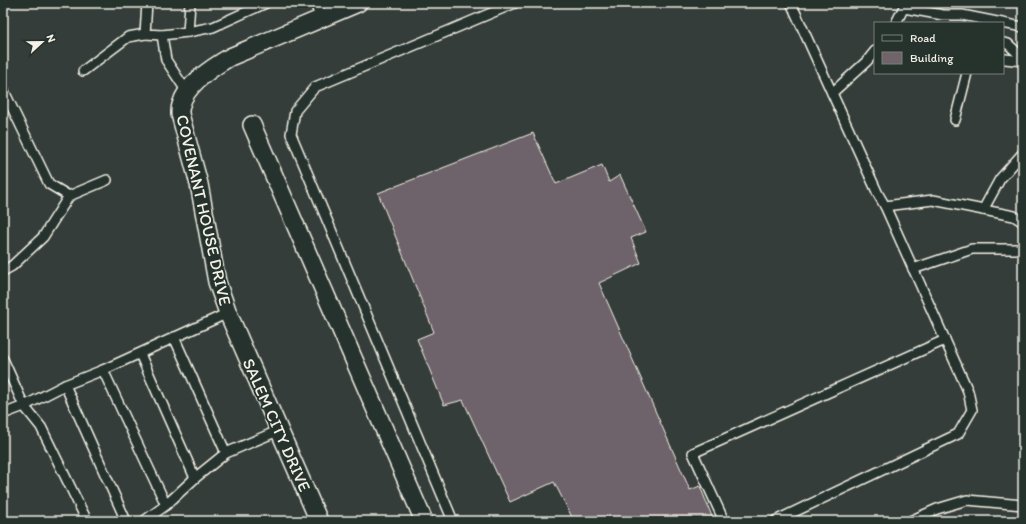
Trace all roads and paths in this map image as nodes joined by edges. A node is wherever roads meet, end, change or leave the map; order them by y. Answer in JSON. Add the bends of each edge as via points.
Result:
{"nodes":[{"id":1,"x":147,"y":3,"type":"edge"},
{"id":2,"x":190,"y":3,"type":"edge"},
{"id":3,"x":266,"y":3,"type":"edge"},
{"id":4,"x":315,"y":3,"type":"edge"},
{"id":5,"x":358,"y":3,"type":"edge"},
{"id":6,"x":515,"y":3,"type":"edge"},
{"id":7,"x":791,"y":3,"type":"edge"},
{"id":8,"x":905,"y":6,"type":"edge"},
{"id":9,"x":321,"y":19,"type":"junction"},
{"id":10,"x":942,"y":19,"type":"edge"},
{"id":11,"x":897,"y":22,"type":"edge"},
{"id":12,"x":998,"y":22,"type":"edge"},
{"id":13,"x":1004,"y":23,"type":"edge"},
{"id":14,"x":1023,"y":27,"type":"edge"},
{"id":15,"x":188,"y":32,"type":"junction"},
{"id":16,"x":145,"y":34,"type":"junction"},
{"id":17,"x":162,"y":35,"type":"junction"},
{"id":18,"x":1004,"y":43,"type":"edge"},
{"id":19,"x":874,"y":52,"type":"edge"},
{"id":20,"x":1023,"y":58,"type":"edge"},
{"id":21,"x":1005,"y":59,"type":"dead end"},
{"id":22,"x":1023,"y":61,"type":"edge"},
{"id":23,"x":83,"y":71,"type":"dead end"},
{"id":24,"x":967,"y":74,"type":"edge"},
{"id":25,"x":3,"y":89,"type":"edge"},
{"id":26,"x":187,"y":92,"type":"junction"},
{"id":27,"x":832,"y":93,"type":"junction"},
{"id":28,"x":955,"y":120,"type":"dead end"},
{"id":29,"x":252,"y":124,"type":"dead end"},
{"id":30,"x":1023,"y":152,"type":"edge"},
{"id":31,"x":107,"y":180,"type":"dead end"},
{"id":32,"x":69,"y":196,"type":"junction"},
{"id":33,"x":885,"y":206,"type":"junction"},
{"id":34,"x":983,"y":210,"type":"junction"},
{"id":35,"x":1023,"y":222,"type":"edge"},
{"id":36,"x":1023,"y":247,"type":"edge"},
{"id":37,"x":913,"y":268,"type":"junction"},
{"id":38,"x":3,"y":271,"type":"edge"},
{"id":39,"x":228,"y":314,"type":"junction"},
{"id":40,"x":174,"y":337,"type":"junction"},
{"id":41,"x":945,"y":340,"type":"junction"},
{"id":42,"x":245,"y":352,"type":"joint"},
{"id":43,"x":140,"y":354,"type":"junction"},
{"id":44,"x":3,"y":359,"type":"edge"},
{"id":45,"x":103,"y":370,"type":"junction"},
{"id":46,"x":65,"y":385,"type":"junction"},
{"id":47,"x":24,"y":406,"type":"junction"},
{"id":48,"x":3,"y":414,"type":"edge"},
{"id":49,"x":280,"y":430,"type":"junction"},
{"id":50,"x":226,"y":454,"type":"junction"},
{"id":51,"x":195,"y":478,"type":"junction"},
{"id":52,"x":1023,"y":504,"type":"edge"},
{"id":53,"x":166,"y":505,"type":"junction"},
{"id":54,"x":915,"y":520,"type":"edge"},
{"id":55,"x":87,"y":521,"type":"edge"},
{"id":56,"x":126,"y":521,"type":"edge"},
{"id":57,"x":144,"y":521,"type":"edge"},
{"id":58,"x":319,"y":521,"type":"edge"},
{"id":59,"x":424,"y":521,"type":"edge"},
{"id":60,"x":453,"y":521,"type":"edge"},
{"id":61,"x":724,"y":521,"type":"edge"},
{"id":62,"x":775,"y":521,"type":"edge"}],
"edges":[{"from":1,"to":16,"type":"lane"},
{"from":2,"to":15,"type":"lane"},
{"from":3,"to":15,"type":"lane","via":[[213,26]]},
{"from":4,"to":9,"type":"lane"},
{"from":5,"to":9,"type":"street","name":"COVENANT HOUSE DRIVE"},
{"from":6,"to":60,"type":"lane","via":[[315,87],[295,111],[291,134]]},
{"from":7,"to":27,"type":"lane"},
{"from":8,"to":10,"type":"lane"},
{"from":8,"to":11,"type":"lane"},
{"from":9,"to":26,"type":"street","name":"COVENANT HOUSE DRIVE","via":[[230,57],[207,72]]},
{"from":10,"to":12,"type":"lane","via":[[962,15]]},
{"from":13,"to":14,"type":"lane"},
{"from":15,"to":17,"type":"lane"},
{"from":16,"to":17,"type":"lane"},
{"from":16,"to":23,"type":"lane","via":[[128,37]]},
{"from":17,"to":26,"type":"lane","via":[[166,60]]},
{"from":18,"to":20,"type":"lane"},
{"from":19,"to":27,"type":"lane"},
{"from":21,"to":22,"type":"lane"},
{"from":24,"to":28,"type":"lane"},
{"from":25,"to":32,"type":"lane","via":[[49,184]]},
{"from":26,"to":39,"type":"street","name":"COVENANT HOUSE DRIVE","via":[[181,104],[180,114],[199,184],[217,282]]},
{"from":27,"to":33,"type":"lane"},
{"from":29,"to":59,"type":"street"},
{"from":30,"to":34,"type":"lane","via":[[1000,179]]},
{"from":31,"to":32,"type":"lane"},
{"from":32,"to":38,"type":"lane","via":[[43,237],[12,266]]},
{"from":33,"to":34,"type":"lane","via":[[933,200]]},
{"from":33,"to":37,"type":"lane"},
{"from":34,"to":35,"type":"lane","via":[[1014,216]]},
{"from":36,"to":37,"type":"lane","via":[[972,249]]},
{"from":37,"to":41,"type":"lane"},
{"from":39,"to":40,"type":"lane"},
{"from":39,"to":42,"type":"street","name":"COVENANT HOUSE DRIVE"},
{"from":40,"to":43,"type":"lane"},
{"from":40,"to":50,"type":"lane"},
{"from":41,"to":61,"type":"lane","via":[[693,453]]},
{"from":41,"to":62,"type":"lane","via":[[968,391],[972,410],[958,434]]},
{"from":42,"to":49,"type":"street","name":"SALEM CITY DRIVE"},
{"from":43,"to":45,"type":"lane"},
{"from":43,"to":51,"type":"lane"},
{"from":44,"to":47,"type":"lane"},
{"from":45,"to":46,"type":"lane"},
{"from":45,"to":53,"type":"lane"},
{"from":46,"to":47,"type":"lane"},
{"from":46,"to":56,"type":"lane"},
{"from":47,"to":48,"type":"lane"},
{"from":47,"to":55,"type":"lane","via":[[41,427]]},
{"from":49,"to":50,"type":"lane"},
{"from":49,"to":58,"type":"street","name":"SALEM CITY DRIVE"},
{"from":50,"to":51,"type":"lane"},
{"from":51,"to":53,"type":"lane"},
{"from":52,"to":54,"type":"lane","via":[[967,500],[937,509]]},
{"from":53,"to":57,"type":"lane"}]}
